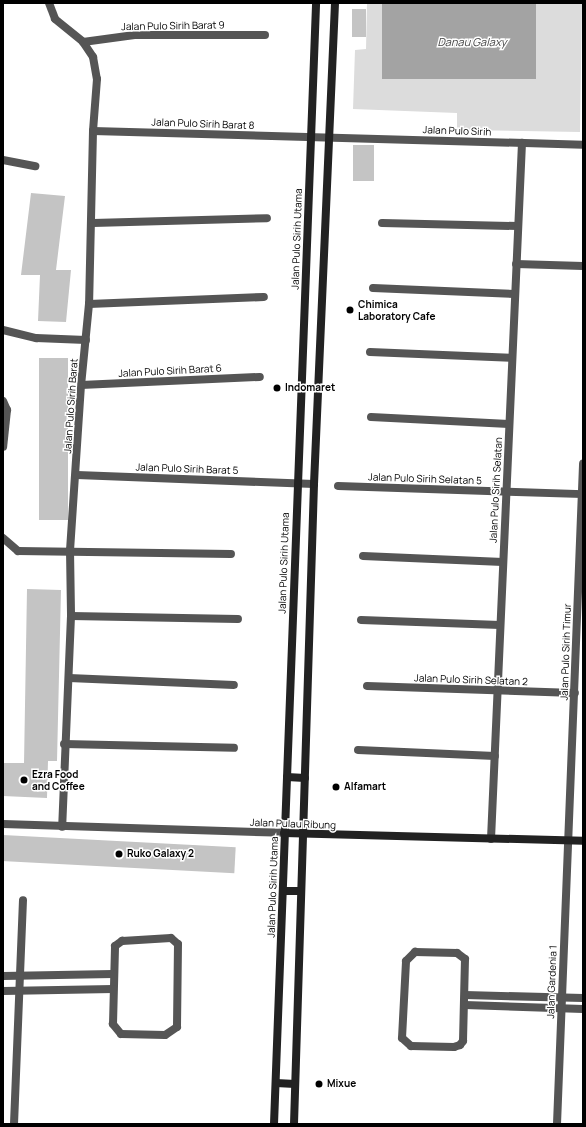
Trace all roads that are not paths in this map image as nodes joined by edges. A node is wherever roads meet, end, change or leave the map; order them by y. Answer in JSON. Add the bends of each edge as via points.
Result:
{"nodes":[{"id":1,"x":49,"y":3,"type":"edge"},
{"id":2,"x":316,"y":3,"type":"edge"},
{"id":3,"x":335,"y":3,"type":"edge"},
{"id":4,"x":265,"y":35,"type":"dead end"},
{"id":5,"x":82,"y":42,"type":"junction"},
{"id":6,"x":93,"y":131,"type":"junction"},
{"id":7,"x":311,"y":137,"type":"junction"},
{"id":8,"x":330,"y":137,"type":"junction"},
{"id":9,"x":522,"y":143,"type":"junction"},
{"id":10,"x":583,"y":144,"type":"edge"},
{"id":11,"x":3,"y":160,"type":"edge"},
{"id":12,"x":35,"y":166,"type":"dead end"},
{"id":13,"x":267,"y":218,"type":"dead end"},
{"id":14,"x":93,"y":223,"type":"junction"},
{"id":15,"x":382,"y":224,"type":"dead end"},
{"id":16,"x":518,"y":226,"type":"junction"},
{"id":17,"x":516,"y":264,"type":"junction"},
{"id":18,"x":583,"y":266,"type":"edge"},
{"id":19,"x":373,"y":288,"type":"dead end"},
{"id":20,"x":515,"y":294,"type":"junction"},
{"id":21,"x":264,"y":297,"type":"dead end"},
{"id":22,"x":90,"y":304,"type":"junction"},
{"id":23,"x":3,"y":330,"type":"edge"},
{"id":24,"x":86,"y":340,"type":"junction"},
{"id":25,"x":370,"y":352,"type":"dead end"},
{"id":26,"x":512,"y":358,"type":"junction"},
{"id":27,"x":260,"y":377,"type":"dead end"},
{"id":28,"x":81,"y":385,"type":"junction"},
{"id":29,"x":3,"y":401,"type":"edge"},
{"id":30,"x":371,"y":417,"type":"dead end"},
{"id":31,"x":509,"y":424,"type":"junction"},
{"id":32,"x":3,"y":447,"type":"edge"},
{"id":33,"x":583,"y":464,"type":"edge"},
{"id":34,"x":77,"y":475,"type":"junction"},
{"id":35,"x":297,"y":483,"type":"junction"},
{"id":36,"x":314,"y":484,"type":"junction"},
{"id":37,"x":338,"y":486,"type":"dead end"},
{"id":38,"x":506,"y":492,"type":"junction"},
{"id":39,"x":582,"y":494,"type":"edge"},
{"id":40,"x":3,"y":538,"type":"edge"},
{"id":41,"x":70,"y":550,"type":"junction"},
{"id":42,"x":231,"y":554,"type":"dead end"},
{"id":43,"x":363,"y":556,"type":"dead end"},
{"id":44,"x":503,"y":562,"type":"junction"},
{"id":45,"x":71,"y":616,"type":"junction"},
{"id":46,"x":238,"y":619,"type":"dead end"},
{"id":47,"x":362,"y":620,"type":"dead end"},
{"id":48,"x":500,"y":625,"type":"junction"},
{"id":49,"x":69,"y":678,"type":"junction"},
{"id":50,"x":234,"y":685,"type":"dead end"},
{"id":51,"x":367,"y":686,"type":"dead end"},
{"id":52,"x":498,"y":691,"type":"junction"},
{"id":53,"x":574,"y":693,"type":"junction"},
{"id":54,"x":64,"y":744,"type":"junction"},
{"id":55,"x":234,"y":748,"type":"dead end"},
{"id":56,"x":358,"y":750,"type":"dead end"},
{"id":57,"x":495,"y":756,"type":"junction"},
{"id":58,"x":287,"y":777,"type":"junction"},
{"id":59,"x":305,"y":778,"type":"junction"},
{"id":60,"x":3,"y":824,"type":"edge"},
{"id":61,"x":62,"y":827,"type":"junction"},
{"id":62,"x":284,"y":833,"type":"junction"},
{"id":63,"x":302,"y":834,"type":"junction"},
{"id":64,"x":491,"y":839,"type":"junction"},
{"id":65,"x":568,"y":841,"type":"junction"},
{"id":66,"x":583,"y":841,"type":"edge"},
{"id":67,"x":283,"y":891,"type":"junction"},
{"id":68,"x":300,"y":891,"type":"junction"},
{"id":69,"x":23,"y":900,"type":"dead end"},
{"id":70,"x":113,"y":974,"type":"junction"},
{"id":71,"x":3,"y":976,"type":"edge"},
{"id":72,"x":20,"y":976,"type":"junction"},
{"id":73,"x":113,"y":989,"type":"junction"},
{"id":74,"x":3,"y":991,"type":"edge"},
{"id":75,"x":20,"y":991,"type":"junction"},
{"id":76,"x":465,"y":995,"type":"junction"},
{"id":77,"x":562,"y":997,"type":"junction"},
{"id":78,"x":583,"y":998,"type":"edge"},
{"id":79,"x":465,"y":1005,"type":"junction"},
{"id":80,"x":562,"y":1009,"type":"junction"},
{"id":81,"x":583,"y":1009,"type":"edge"},
{"id":82,"x":276,"y":1083,"type":"junction"},
{"id":83,"x":295,"y":1084,"type":"junction"},
{"id":84,"x":14,"y":1124,"type":"edge"},
{"id":85,"x":274,"y":1124,"type":"edge"},
{"id":86,"x":294,"y":1124,"type":"edge"},
{"id":87,"x":557,"y":1124,"type":"edge"}],
"edges":[{"from":1,"to":5,"type":"street","name":"Jalan Pulo Sirih Barat","via":[[57,22]]},
{"from":2,"to":7,"type":"main road","name":"Jalan Pulo Sirih Utama"},
{"from":3,"to":8,"type":"main road"},
{"from":4,"to":5,"type":"street","name":"Jalan Pulo Sirih Barat 9","via":[[135,35]]},
{"from":5,"to":6,"type":"street","name":"Jalan Pulo Sirih Barat","via":[[93,57],[97,79]]},
{"from":6,"to":7,"type":"street","name":"Jalan Pulo Sirih Barat 8"},
{"from":6,"to":14,"type":"street","name":"Jalan Pulo Sirih Barat"},
{"from":7,"to":8,"type":"street","name":"Jalan Pulo Sirih Barat 8"},
{"from":7,"to":35,"type":"main road","name":"Jalan Pulo Sirih Utama"},
{"from":8,"to":9,"type":"street","name":"Jalan Pulo Sirih"},
{"from":8,"to":36,"type":"main road"},
{"from":9,"to":10,"type":"street","name":"Jalan Pulo Sirih"},
{"from":9,"to":16,"type":"street","name":"Jalan Pulo Sirih Selatan"},
{"from":11,"to":12,"type":"street"},
{"from":13,"to":14,"type":"street"},
{"from":14,"to":22,"type":"street","name":"Jalan Pulo Sirih Barat"},
{"from":15,"to":16,"type":"street"},
{"from":16,"to":17,"type":"street","name":"Jalan Pulo Sirih Selatan"},
{"from":17,"to":18,"type":"street"},
{"from":17,"to":20,"type":"street","name":"Jalan Pulo Sirih Selatan"},
{"from":19,"to":20,"type":"street"},
{"from":20,"to":26,"type":"street","name":"Jalan Pulo Sirih Selatan"},
{"from":21,"to":22,"type":"street"},
{"from":22,"to":24,"type":"street","name":"Jalan Pulo Sirih Barat"},
{"from":23,"to":24,"type":"street","via":[[36,338]]},
{"from":24,"to":28,"type":"street","name":"Jalan Pulo Sirih Barat"},
{"from":25,"to":26,"type":"street"},
{"from":26,"to":31,"type":"street","name":"Jalan Pulo Sirih Selatan"},
{"from":27,"to":28,"type":"street","name":"Jalan Pulo Sirih Barat 6"},
{"from":28,"to":34,"type":"street","name":"Jalan Pulo Sirih Barat"},
{"from":29,"to":32,"type":"street","via":[[7,410]]},
{"from":30,"to":31,"type":"street"},
{"from":31,"to":38,"type":"street","name":"Jalan Pulo Sirih Selatan"},
{"from":33,"to":39,"type":"street","name":"Jalan Pulo Sirih Timur"},
{"from":34,"to":35,"type":"street","name":"Jalan Pulo Sirih Barat 5"},
{"from":34,"to":41,"type":"street","name":"Jalan Pulo Sirih Barat"},
{"from":35,"to":36,"type":"street","name":"Jalan Pulo Sirih Barat 5"},
{"from":35,"to":58,"type":"main road","name":"Jalan Pulo Sirih Utama"},
{"from":36,"to":59,"type":"main road"},
{"from":37,"to":38,"type":"street","name":"Jalan Pulo Sirih Selatan 5"},
{"from":38,"to":39,"type":"street","name":"Jalan Pulo Sirih Selatan 5"},
{"from":38,"to":44,"type":"street","name":"Jalan Pulo Sirih Selatan"},
{"from":39,"to":53,"type":"street","name":"Jalan Pulo Sirih Timur"},
{"from":40,"to":41,"type":"street","via":[[18,551]]},
{"from":41,"to":42,"type":"street"},
{"from":41,"to":45,"type":"street","name":"Jalan Pulo Sirih Barat"},
{"from":43,"to":44,"type":"street"},
{"from":44,"to":48,"type":"street","name":"Jalan Pulo Sirih Selatan"},
{"from":45,"to":46,"type":"street"},
{"from":45,"to":49,"type":"street","name":"Jalan Pulo Sirih Barat"},
{"from":47,"to":48,"type":"street"},
{"from":48,"to":52,"type":"street","name":"Jalan Pulo Sirih Selatan"},
{"from":49,"to":50,"type":"street"},
{"from":49,"to":54,"type":"street","name":"Jalan Pulo Sirih Barat"},
{"from":51,"to":52,"type":"street","name":"Jalan Pulo Sirih Selatan 2"},
{"from":52,"to":53,"type":"street","name":"Jalan Pulo Sirih Selatan 2"},
{"from":52,"to":57,"type":"street","name":"Jalan Pulo Sirih Selatan"},
{"from":53,"to":65,"type":"street","name":"Jalan Pulo Sirih Timur"},
{"from":54,"to":55,"type":"street"},
{"from":54,"to":61,"type":"street","name":"Jalan Pulo Sirih Barat"},
{"from":56,"to":57,"type":"street"},
{"from":57,"to":64,"type":"street","name":"Jalan Pulo Sirih Selatan"},
{"from":58,"to":59,"type":"main road"},
{"from":58,"to":62,"type":"main road","name":"Jalan Pulo Sirih Utama"},
{"from":59,"to":63,"type":"main road"},
{"from":60,"to":61,"type":"street","name":"Jalan Pulau Ribung"},
{"from":61,"to":62,"type":"street","name":"Jalan Pulau Ribung"},
{"from":62,"to":63,"type":"main road","name":"Jalan Pulau Ribung"},
{"from":62,"to":67,"type":"main road","name":"Jalan Pulo Sirih Utama"},
{"from":63,"to":64,"type":"main road","name":"Jalan Pulau Ribung"},
{"from":63,"to":68,"type":"main road"},
{"from":64,"to":65,"type":"main road","name":"Jalan Pulau Ribung"},
{"from":65,"to":66,"type":"main road","name":"Jalan Pulau Ribung"},
{"from":65,"to":77,"type":"street","name":"Jalan Gardenia 1"},
{"from":67,"to":68,"type":"main road"},
{"from":67,"to":82,"type":"main road","name":"Jalan Pulo Sirih Utama"},
{"from":68,"to":83,"type":"main road"},
{"from":69,"to":72,"type":"street"},
{"from":70,"to":72,"type":"street"},
{"from":70,"to":73,"type":"street"},
{"from":70,"to":73,"type":"street","via":[[114,949],[119,942],[176,939],[177,1027],[165,1035],[120,1034],[113,1024]]},
{"from":71,"to":72,"type":"street"},
{"from":72,"to":75,"type":"street"},
{"from":73,"to":75,"type":"street"},
{"from":74,"to":75,"type":"street"},
{"from":75,"to":84,"type":"street"},
{"from":76,"to":77,"type":"street"},
{"from":76,"to":79,"type":"street"},
{"from":76,"to":79,"type":"street","via":[[465,959],[457,953],[415,952],[406,961],[402,1038],[411,1046],[460,1045],[463,1041]]},
{"from":77,"to":78,"type":"street"},
{"from":77,"to":80,"type":"street","name":"Jalan Gardenia 1"},
{"from":79,"to":80,"type":"street"},
{"from":80,"to":81,"type":"street"},
{"from":80,"to":87,"type":"street","name":"Jalan Gardenia 1"},
{"from":82,"to":83,"type":"main road"},
{"from":82,"to":85,"type":"main road","name":"Jalan Pulo Sirih Utama"},
{"from":83,"to":86,"type":"main road"}]}
